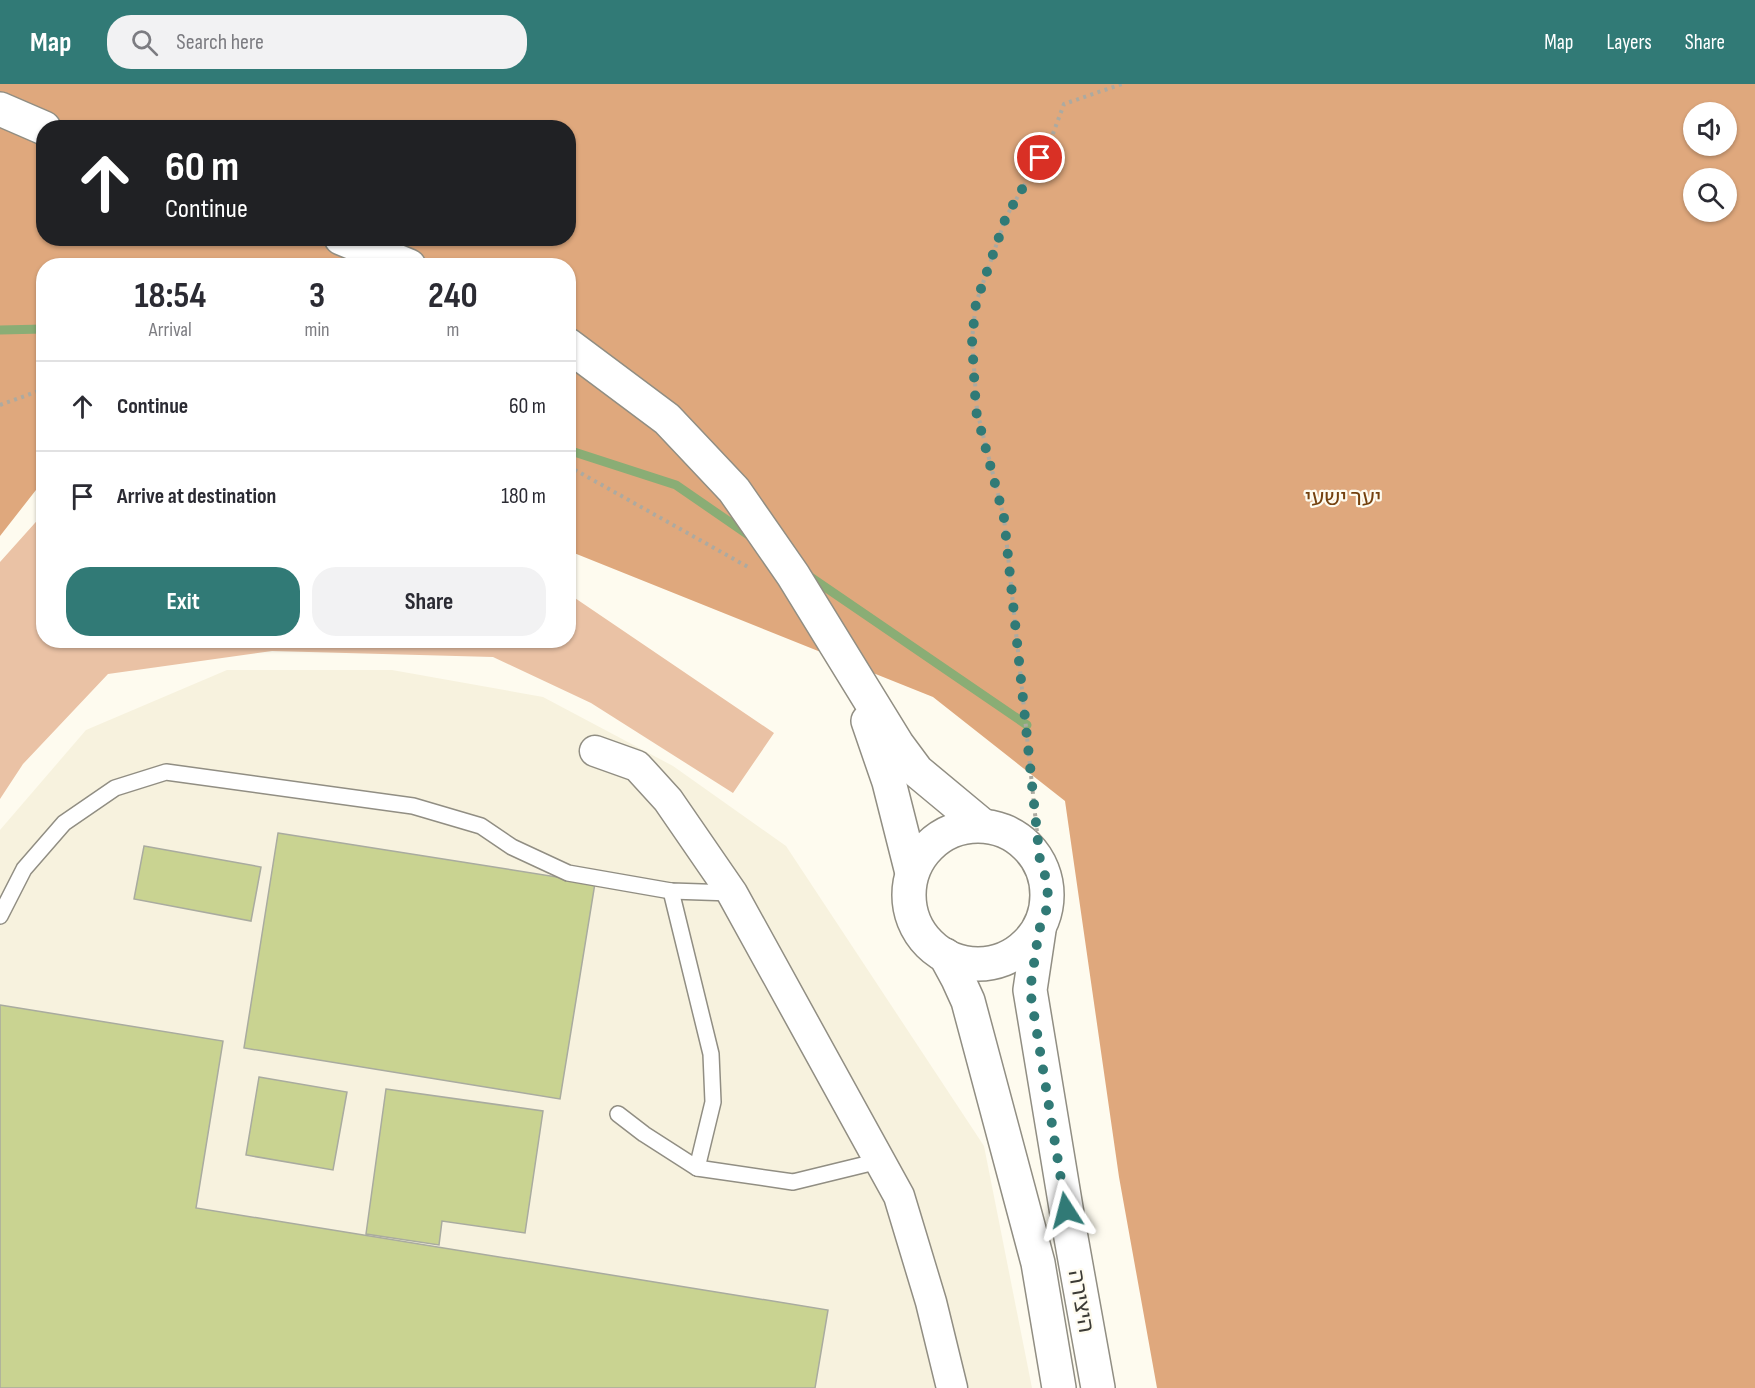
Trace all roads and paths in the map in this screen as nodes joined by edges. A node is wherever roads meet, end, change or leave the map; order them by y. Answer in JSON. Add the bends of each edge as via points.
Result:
{"nodes":[{"id":1,"x":1122,"y":84,"type":"edge"},
{"id":2,"x":0,"y":109,"type":"edge"},
{"id":3,"x":36,"y":125,"type":"edge"},
{"id":4,"x":361,"y":246,"type":"edge"},
{"id":5,"x":390,"y":258,"type":"edge"},
{"id":6,"x":576,"y":351,"type":"edge"},
{"id":7,"x":36,"y":392,"type":"edge"},
{"id":8,"x":0,"y":405,"type":"edge"},
{"id":9,"x":576,"y":471,"type":"edge"},
{"id":10,"x":749,"y":568,"type":"dead end"},
{"id":11,"x":847,"y":659,"type":"junction"},
{"id":12,"x":595,"y":751,"type":"dead end"},
{"id":13,"x":981,"y":825,"type":"junction"},
{"id":14,"x":1040,"y":861,"type":"junction"},
{"id":15,"x":912,"y":873,"type":"junction"},
{"id":16,"x":671,"y":891,"type":"junction"},
{"id":17,"x":732,"y":893,"type":"junction"},
{"id":18,"x":0,"y":916,"type":"edge"},
{"id":19,"x":1039,"y":930,"type":"junction"},
{"id":20,"x":945,"y":955,"type":"junction"},
{"id":21,"x":618,"y":1114,"type":"dead end"},
{"id":22,"x":879,"y":1161,"type":"junction"},
{"id":23,"x":697,"y":1167,"type":"junction"},
{"id":24,"x":952,"y":1388,"type":"edge"},
{"id":25,"x":1059,"y":1388,"type":"edge"},
{"id":26,"x":1098,"y":1388,"type":"edge"}],
"edges":[{"from":1,"to":14,"type":"path","via":[[1064,104],[1052,139],[1006,217],[976,303],[972,339],[976,411],[1004,518]]},
{"from":2,"to":3,"type":"street"},
{"from":4,"to":5,"type":"street"},
{"from":6,"to":11,"type":"street","via":[[667,419],[734,490]]},
{"from":7,"to":8,"type":"path"},
{"from":9,"to":10,"type":"path"},
{"from":11,"to":13,"type":"street","via":[[917,771]]},
{"from":11,"to":15,"type":"street","via":[[889,782]]},
{"from":12,"to":17,"type":"street","via":[[637,766],[668,800]]},
{"from":13,"to":14,"type":"street","via":[[1005,830],[1025,843]]},
{"from":13,"to":15,"type":"street","via":[[959,828],[939,837],[922,853]]},
{"from":14,"to":19,"type":"street","via":[[1048,884],[1047,908]]},
{"from":15,"to":20,"type":"street","via":[[909,891],[917,928],[929,944]]},
{"from":16,"to":17,"type":"lane"},
{"from":16,"to":18,"type":"lane","via":[[568,873],[512,847],[481,826],[413,806],[166,772],[115,788],[64,823],[24,869]]},
{"from":16,"to":23,"type":"lane","via":[[711,1054],[714,1102]]},
{"from":17,"to":22,"type":"street"},
{"from":19,"to":20,"type":"street","via":[[1025,947],[986,964],[964,963]]},
{"from":19,"to":26,"type":"street","name":"היצירה","via":[[1030,990]]},
{"from":20,"to":25,"type":"street","name":"היצירה","via":[[968,1001],[1035,1252]]},
{"from":21,"to":23,"type":"lane"},
{"from":22,"to":23,"type":"lane","via":[[793,1182]]},
{"from":22,"to":24,"type":"street","via":[[899,1196]]}]}
